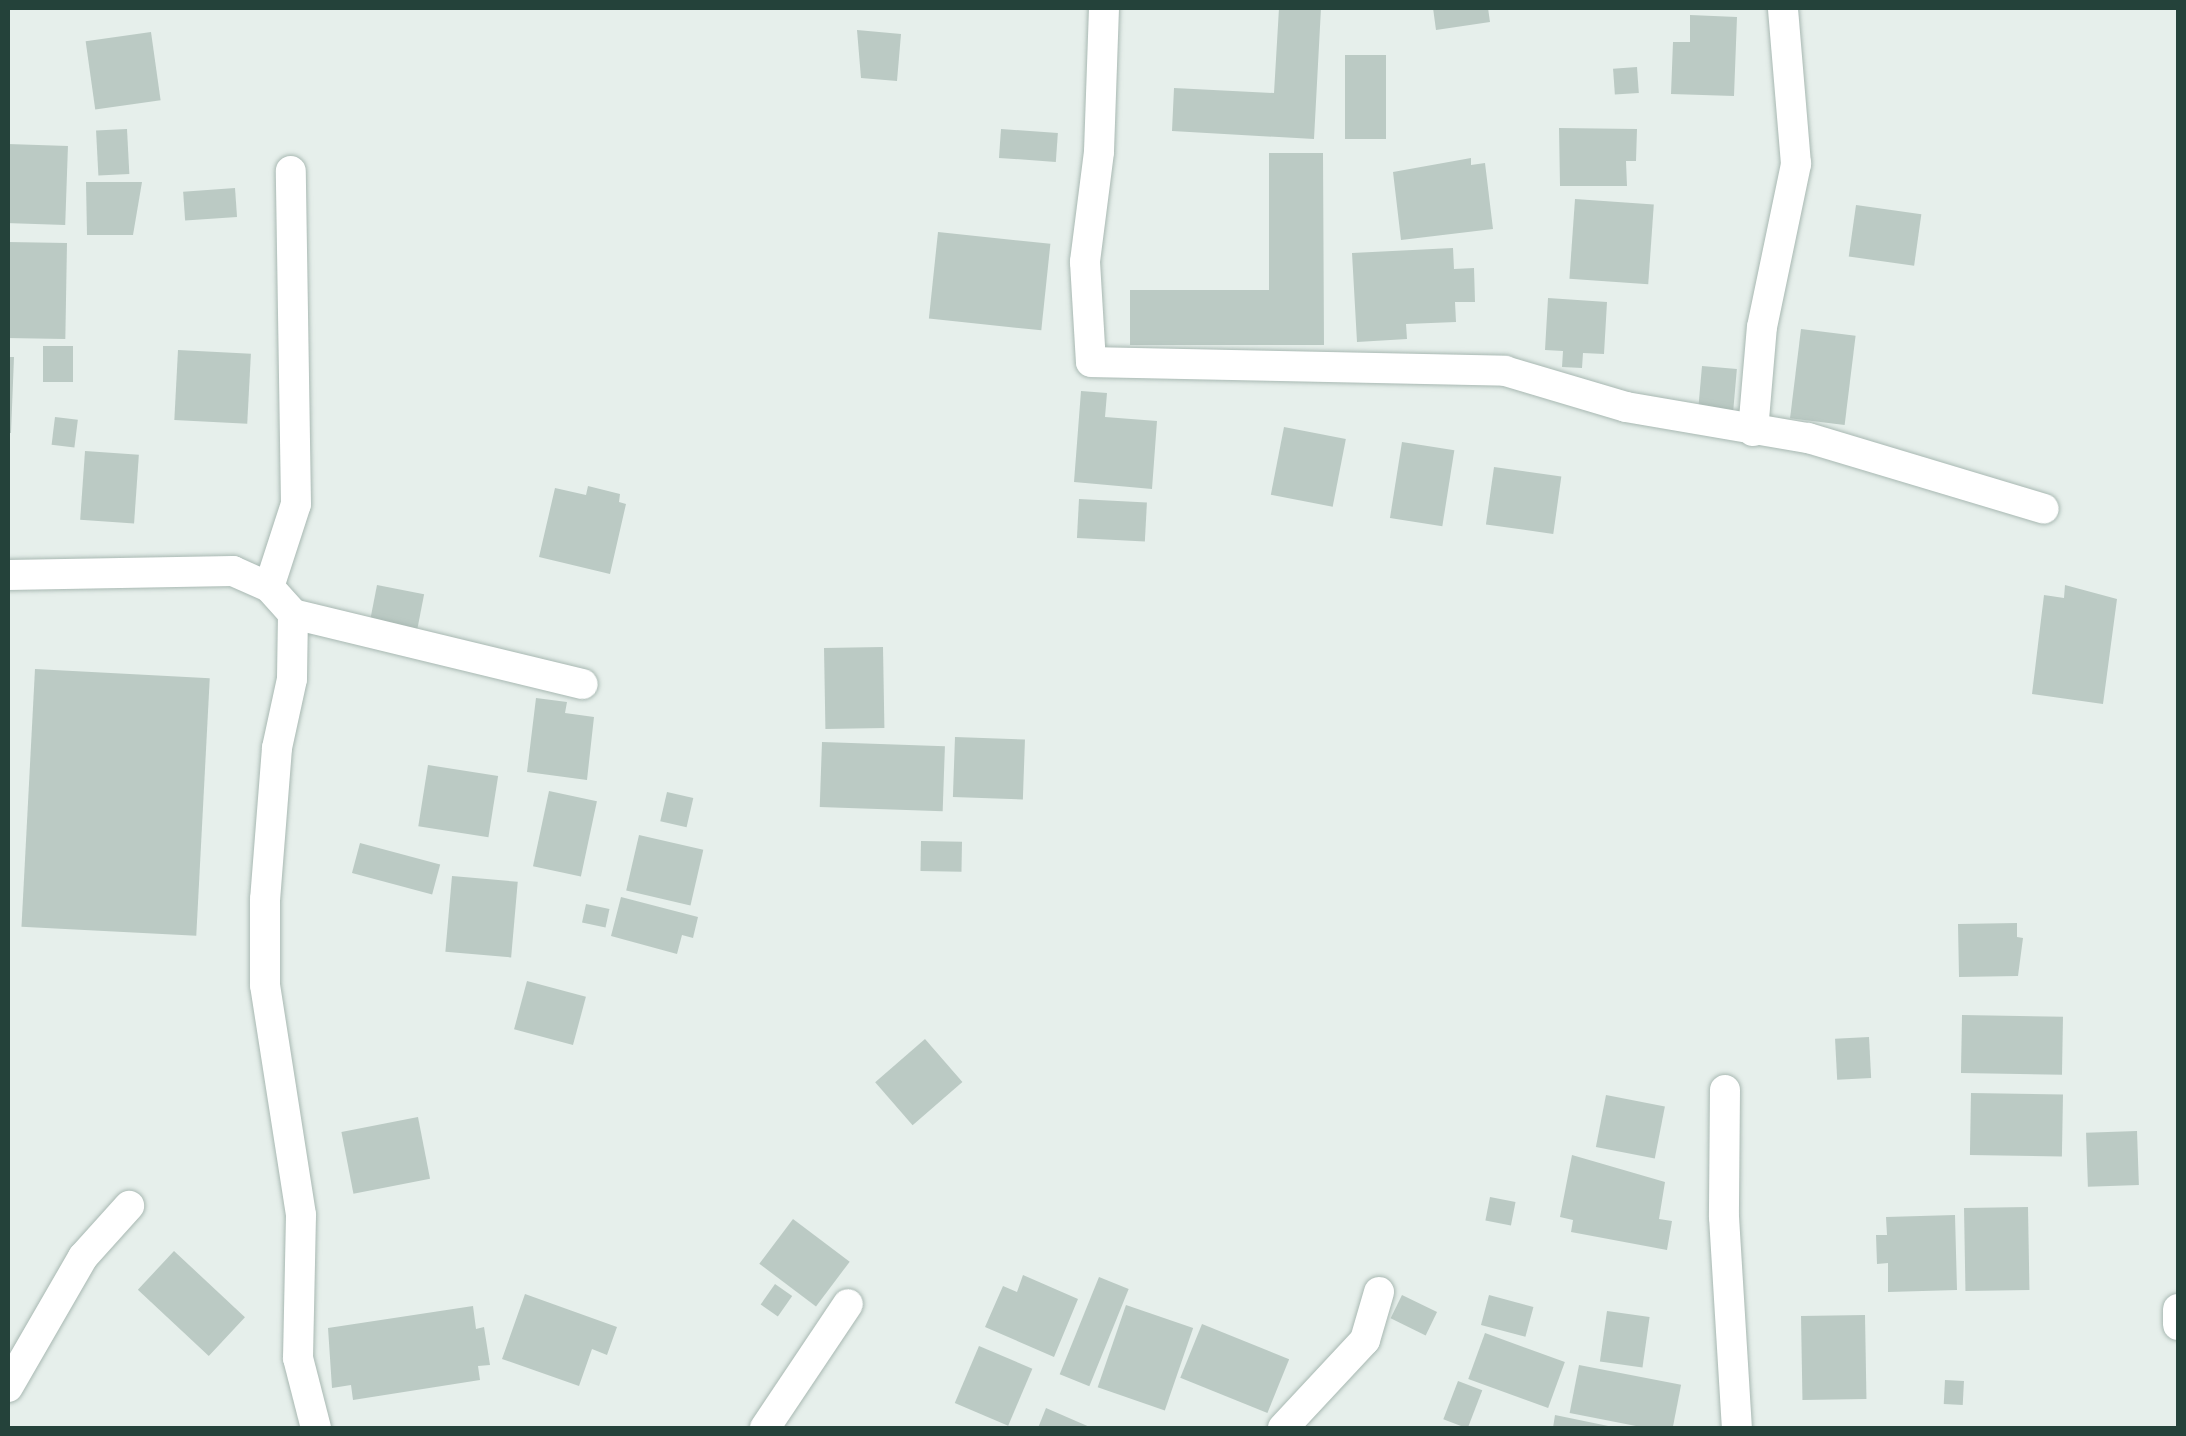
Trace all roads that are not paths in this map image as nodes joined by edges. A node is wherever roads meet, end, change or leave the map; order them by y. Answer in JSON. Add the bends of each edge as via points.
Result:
{"nodes":[{"id":1,"x":1104,"y":8,"type":"edge"},
{"id":2,"x":1783,"y":8,"type":"edge"},
{"id":3,"x":291,"y":171,"type":"dead end"},
{"id":4,"x":1754,"y":431,"type":"junction"},
{"id":5,"x":2044,"y":509,"type":"dead end"},
{"id":6,"x":8,"y":575,"type":"edge"},
{"id":7,"x":269,"y":588,"type":"junction"},
{"id":8,"x":293,"y":614,"type":"junction"},
{"id":9,"x":583,"y":684,"type":"dead end"},
{"id":10,"x":1725,"y":1090,"type":"dead end"},
{"id":11,"x":128,"y":1206,"type":"dead end"},
{"id":12,"x":1379,"y":1292,"type":"dead end"},
{"id":13,"x":848,"y":1304,"type":"dead end"},
{"id":14,"x":2178,"y":1309,"type":"edge"},
{"id":15,"x":2178,"y":1325,"type":"edge"},
{"id":16,"x":8,"y":1387,"type":"edge"},
{"id":17,"x":316,"y":1428,"type":"edge"},
{"id":18,"x":764,"y":1428,"type":"edge"},
{"id":19,"x":1283,"y":1428,"type":"edge"},
{"id":20,"x":1737,"y":1428,"type":"edge"}],
"edges":[{"from":1,"to":4,"type":"street","via":[[1085,262],[1091,362],[1505,372],[1626,407]]},
{"from":2,"to":4,"type":"street","via":[[1796,164],[1762,326]]},
{"from":3,"to":7,"type":"street","via":[[296,504]]},
{"from":4,"to":5,"type":"street","via":[[1808,438]]},
{"from":6,"to":7,"type":"street","via":[[232,571]]},
{"from":7,"to":8,"type":"street"},
{"from":8,"to":9,"type":"street"},
{"from":8,"to":17,"type":"street","via":[[292,679],[277,748],[265,899],[265,984],[301,1214],[298,1358]]},
{"from":10,"to":20,"type":"street","via":[[1724,1216]]},
{"from":11,"to":16,"type":"street","via":[[83,1257]]},
{"from":12,"to":19,"type":"street","via":[[1365,1340]]},
{"from":13,"to":18,"type":"street"},
{"from":14,"to":15,"type":"street"}]}
